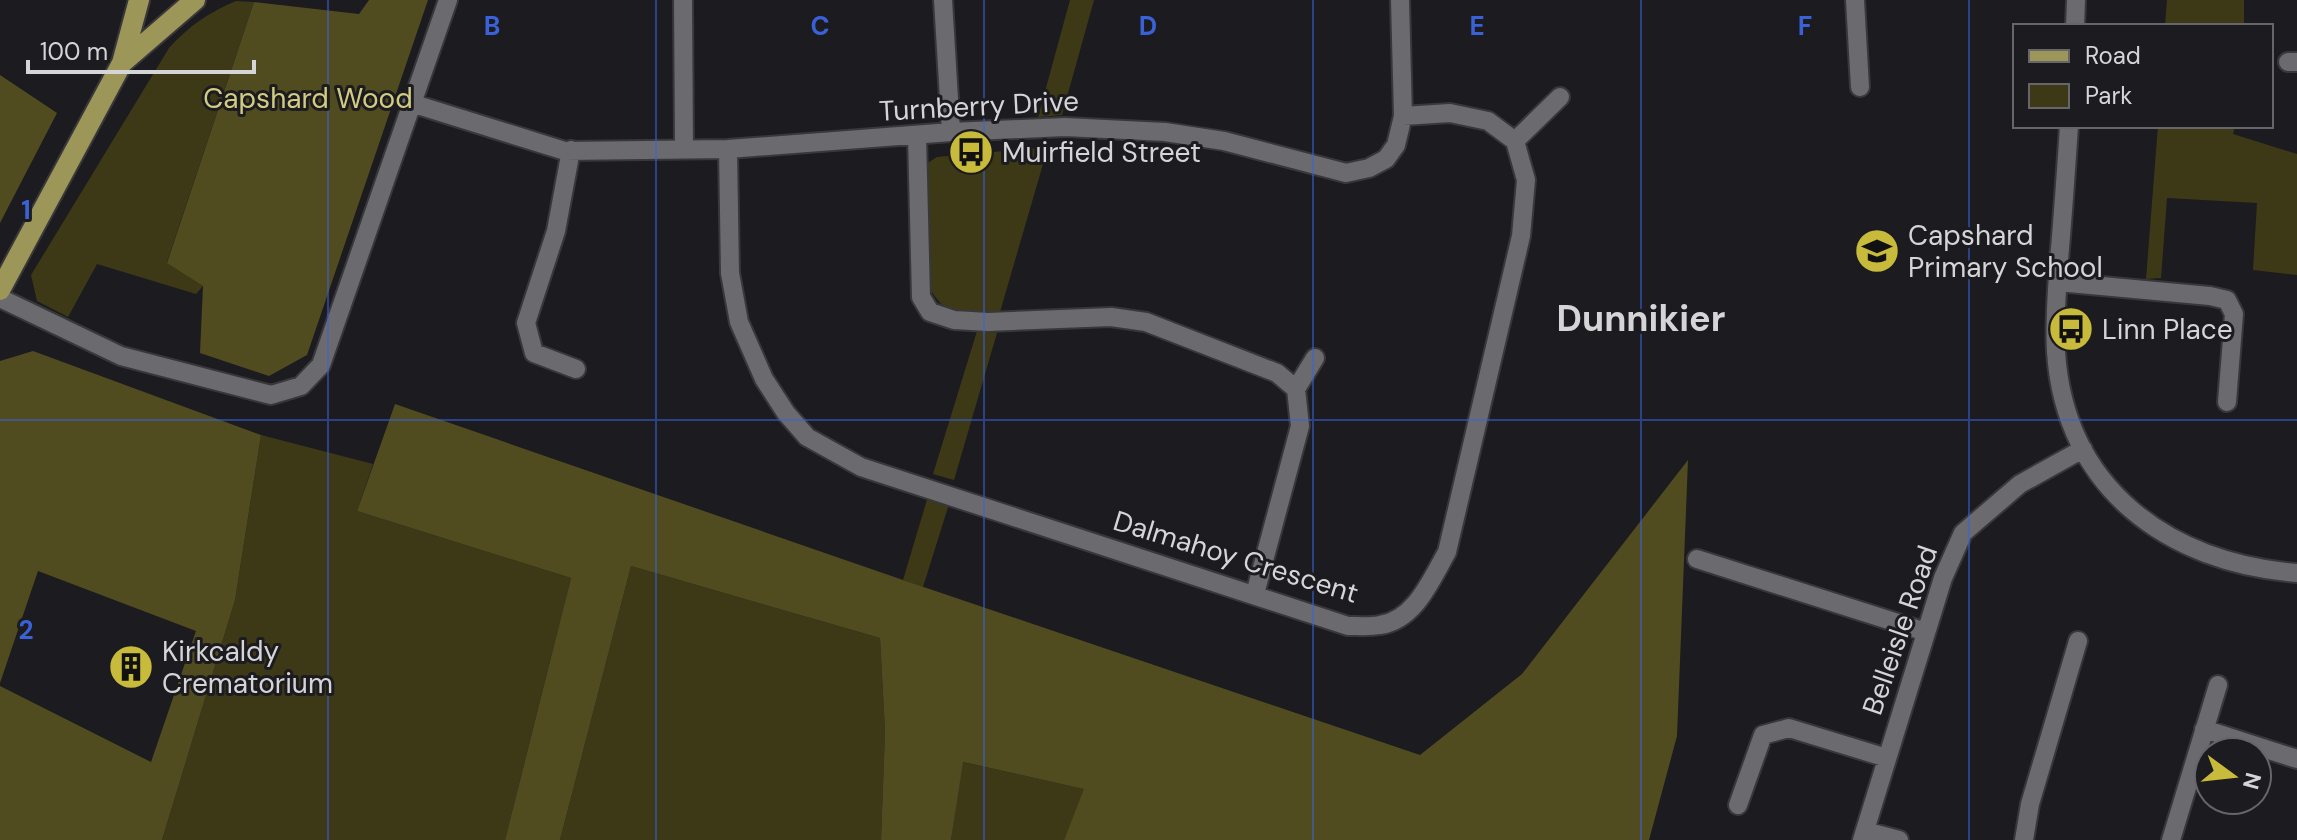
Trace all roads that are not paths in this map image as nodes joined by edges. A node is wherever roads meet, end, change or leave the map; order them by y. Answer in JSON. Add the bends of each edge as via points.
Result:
{"nodes":[{"id":1,"x":139,"y":0,"type":"edge"},
{"id":2,"x":195,"y":0,"type":"edge"},
{"id":3,"x":448,"y":0,"type":"edge"},
{"id":4,"x":683,"y":0,"type":"edge"},
{"id":5,"x":943,"y":0,"type":"edge"},
{"id":6,"x":1400,"y":0,"type":"edge"},
{"id":7,"x":1855,"y":0,"type":"edge"},
{"id":8,"x":2076,"y":0,"type":"edge"},
{"id":9,"x":2075,"y":24,"type":"edge"},
{"id":10,"x":122,"y":63,"type":"junction"},
{"id":11,"x":1860,"y":87,"type":"dead end"},
{"id":12,"x":1560,"y":97,"type":"dead end"},
{"id":13,"x":411,"y":103,"type":"junction"},
{"id":14,"x":1403,"y":116,"type":"junction"},
{"id":15,"x":2069,"y":128,"type":"edge"},
{"id":16,"x":951,"y":132,"type":"junction"},
{"id":17,"x":917,"y":136,"type":"junction"},
{"id":18,"x":1515,"y":141,"type":"junction"},
{"id":19,"x":684,"y":149,"type":"junction"},
{"id":20,"x":728,"y":149,"type":"junction"},
{"id":21,"x":571,"y":150,"type":"junction"},
{"id":22,"x":2058,"y":282,"type":"junction"},
{"id":23,"x":0,"y":290,"type":"edge"},
{"id":24,"x":0,"y":298,"type":"edge"},
{"id":25,"x":1315,"y":358,"type":"dead end"},
{"id":26,"x":576,"y":369,"type":"dead end"},
{"id":27,"x":1296,"y":389,"type":"junction"},
{"id":28,"x":2227,"y":402,"type":"dead end"},
{"id":29,"x":2083,"y":449,"type":"junction"},
{"id":30,"x":1697,"y":559,"type":"dead end"},
{"id":31,"x":2297,"y":573,"type":"edge"},
{"id":32,"x":1255,"y":594,"type":"junction"},
{"id":33,"x":1926,"y":632,"type":"junction"},
{"id":34,"x":2078,"y":641,"type":"dead end"},
{"id":35,"x":2218,"y":685,"type":"dead end"},
{"id":36,"x":2204,"y":729,"type":"junction"},
{"id":37,"x":1887,"y":758,"type":"junction"},
{"id":38,"x":2297,"y":759,"type":"edge"},
{"id":39,"x":1738,"y":805,"type":"dead end"},
{"id":40,"x":1864,"y":836,"type":"edge"},
{"id":41,"x":1899,"y":840,"type":"edge"},
{"id":42,"x":2024,"y":840,"type":"edge"},
{"id":43,"x":2171,"y":840,"type":"edge"}],
"edges":[{"from":1,"to":10,"type":"main road"},
{"from":2,"to":10,"type":"main road"},
{"from":3,"to":13,"type":"street"},
{"from":4,"to":19,"type":"street"},
{"from":5,"to":16,"type":"street"},
{"from":6,"to":14,"type":"street","name":"Turnberry Drive"},
{"from":7,"to":11,"type":"street"},
{"from":8,"to":9,"type":"street"},
{"from":10,"to":23,"type":"main road"},
{"from":12,"to":18,"type":"street"},
{"from":13,"to":21,"type":"street","name":"Turnberry Drive"},
{"from":13,"to":24,"type":"street","via":[[321,365],[301,386],[271,395],[121,356]]},
{"from":14,"to":16,"type":"street","name":"Turnberry Drive","via":[[1396,145],[1386,159],[1346,173],[1224,141],[1165,132],[1065,127]]},
{"from":14,"to":18,"type":"street","via":[[1450,113],[1488,121]]},
{"from":15,"to":22,"type":"street"},
{"from":16,"to":17,"type":"street","name":"Turnberry Drive"},
{"from":17,"to":20,"type":"street","name":"Turnberry Drive"},
{"from":17,"to":27,"type":"street","via":[[921,297],[930,312],[954,320],[1111,317],[1146,322],[1277,373]]},
{"from":18,"to":32,"type":"street","name":"Dalmahoy Crescent","via":[[1526,180],[1521,236],[1447,552],[1424,593],[1401,618],[1348,626]]},
{"from":19,"to":20,"type":"street","name":"Turnberry Drive"},
{"from":19,"to":21,"type":"street","name":"Turnberry Drive"},
{"from":20,"to":32,"type":"street","name":"Dalmahoy Crescent","via":[[730,273],[739,322],[764,379],[807,437],[861,467]]},
{"from":21,"to":26,"type":"street","via":[[556,231],[526,323],[534,353]]},
{"from":22,"to":28,"type":"street","via":[[2227,300],[2234,314]]},
{"from":22,"to":29,"type":"street","via":[[2060,388]]},
{"from":25,"to":27,"type":"street"},
{"from":27,"to":32,"type":"street","via":[[1300,426]]},
{"from":29,"to":31,"type":"street","via":[[2120,499],[2161,533],[2239,565]]},
{"from":29,"to":33,"type":"street","name":"Belleisle Road","via":[[2020,484],[1963,533]]},
{"from":30,"to":33,"type":"street"},
{"from":33,"to":37,"type":"street","name":"Belleisle Road"},
{"from":34,"to":42,"type":"street"},
{"from":35,"to":36,"type":"street"},
{"from":36,"to":38,"type":"street"},
{"from":36,"to":43,"type":"street"},
{"from":37,"to":39,"type":"street","via":[[1789,728],[1763,735]]},
{"from":37,"to":40,"type":"street","name":"Belleisle Road"},
{"from":40,"to":41,"type":"street"}]}
